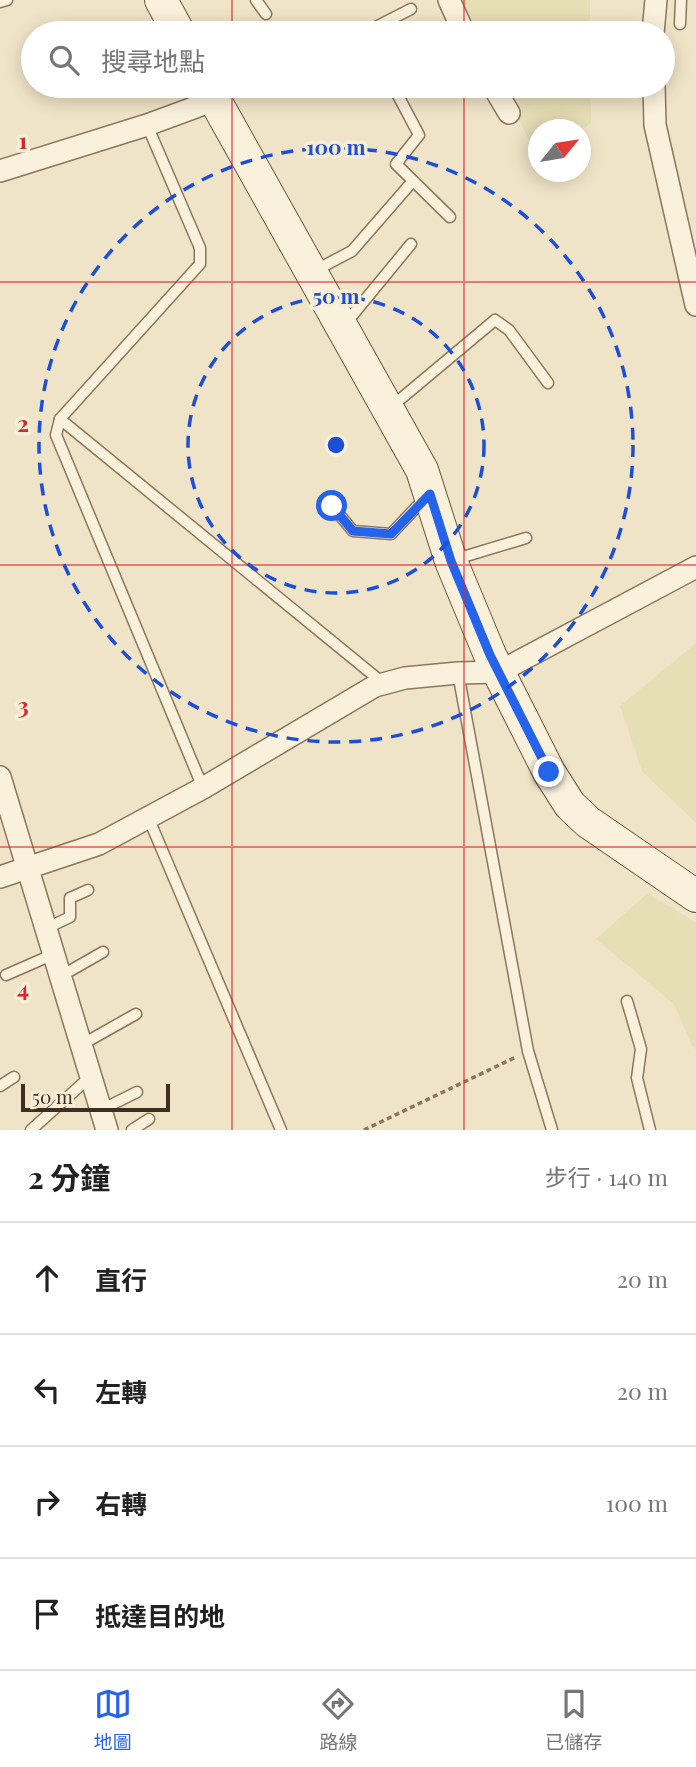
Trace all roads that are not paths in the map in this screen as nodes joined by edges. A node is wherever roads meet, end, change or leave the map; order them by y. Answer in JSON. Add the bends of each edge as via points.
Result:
{"nodes":[{"id":1,"x":7,"y":0,"type":"edge"},
{"id":2,"x":256,"y":0,"type":"edge"},
{"id":3,"x":449,"y":0,"type":"edge"},
{"id":4,"x":656,"y":0,"type":"edge"},
{"id":5,"x":681,"y":0,"type":"edge"},
{"id":6,"x":0,"y":2,"type":"edge"},
{"id":7,"x":167,"y":2,"type":"edge"},
{"id":8,"x":411,"y":9,"type":"dead end"},
{"id":9,"x":266,"y":14,"type":"dead end"},
{"id":10,"x":174,"y":21,"type":"edge"},
{"id":11,"x":388,"y":21,"type":"edge"},
{"id":12,"x":459,"y":21,"type":"edge"},
{"id":13,"x":654,"y":21,"type":"edge"},
{"id":14,"x":680,"y":24,"type":"dead end"},
{"id":15,"x":201,"y":98,"type":"edge"},
{"id":16,"x":214,"y":98,"type":"edge"},
{"id":17,"x":399,"y":98,"type":"edge"},
{"id":18,"x":500,"y":98,"type":"edge"},
{"id":19,"x":654,"y":98,"type":"edge"},
{"id":20,"x":509,"y":113,"type":"dead end"},
{"id":21,"x":147,"y":125,"type":"junction"},
{"id":22,"x":0,"y":171,"type":"edge"},
{"id":23,"x":412,"y":182,"type":"junction"},
{"id":24,"x":450,"y":217,"type":"dead end"},
{"id":25,"x":411,"y":244,"type":"dead end"},
{"id":26,"x":311,"y":272,"type":"junction"},
{"id":27,"x":696,"y":305,"type":"edge"},
{"id":28,"x":342,"y":327,"type":"junction"},
{"id":29,"x":548,"y":383,"type":"dead end"},
{"id":30,"x":388,"y":409,"type":"junction"},
{"id":31,"x":60,"y":419,"type":"junction"},
{"id":32,"x":430,"y":494,"type":"junction"},
{"id":33,"x":332,"y":506,"type":"dead end"},
{"id":34,"x":526,"y":538,"type":"dead end"},
{"id":35,"x":451,"y":561,"type":"junction"},
{"id":36,"x":696,"y":567,"type":"edge"},
{"id":37,"x":499,"y":672,"type":"junction"},
{"id":38,"x":458,"y":673,"type":"junction"},
{"id":39,"x":384,"y":684,"type":"junction"},
{"id":40,"x":0,"y":777,"type":"edge"},
{"id":41,"x":203,"y":788,"type":"junction"},
{"id":42,"x":148,"y":817,"type":"junction"},
{"id":43,"x":29,"y":868,"type":"junction"},
{"id":44,"x":0,"y":877,"type":"edge"},
{"id":45,"x":88,"y":890,"type":"dead end"},
{"id":46,"x":696,"y":896,"type":"edge"},
{"id":47,"x":47,"y":928,"type":"junction"},
{"id":48,"x":103,"y":952,"type":"dead end"},
{"id":49,"x":54,"y":954,"type":"junction"},
{"id":50,"x":6,"y":975,"type":"dead end"},
{"id":51,"x":61,"y":976,"type":"junction"},
{"id":52,"x":627,"y":1001,"type":"dead end"},
{"id":53,"x":136,"y":1013,"type":"dead end"},
{"id":54,"x":82,"y":1045,"type":"junction"},
{"id":55,"x":91,"y":1076,"type":"junction"},
{"id":56,"x":14,"y":1077,"type":"dead end"},
{"id":57,"x":0,"y":1086,"type":"edge"},
{"id":58,"x":137,"y":1092,"type":"dead end"},
{"id":59,"x":149,"y":1119,"type":"dead end"},
{"id":60,"x":104,"y":1120,"type":"edge"},
{"id":61,"x":31,"y":1130,"type":"edge"},
{"id":62,"x":132,"y":1130,"type":"edge"},
{"id":63,"x":281,"y":1130,"type":"edge"},
{"id":64,"x":552,"y":1130,"type":"edge"},
{"id":65,"x":650,"y":1130,"type":"edge"}],
"edges":[{"from":1,"to":6,"type":"lane"},
{"from":2,"to":9,"type":"lane"},
{"from":3,"to":12,"type":"street"},
{"from":4,"to":13,"type":"street"},
{"from":5,"to":14,"type":"lane"},
{"from":7,"to":10,"type":"street"},
{"from":8,"to":11,"type":"lane"},
{"from":15,"to":21,"type":"street"},
{"from":16,"to":26,"type":"street"},
{"from":17,"to":23,"type":"lane","via":[[419,135],[396,164]]},
{"from":18,"to":20,"type":"street"},
{"from":19,"to":27,"type":"street","via":[[655,125]]},
{"from":21,"to":22,"type":"street"},
{"from":21,"to":31,"type":"lane","via":[[200,248],[200,264]]},
{"from":23,"to":24,"type":"lane"},
{"from":23,"to":26,"type":"lane","via":[[352,251]]},
{"from":25,"to":28,"type":"lane"},
{"from":26,"to":28,"type":"street"},
{"from":28,"to":30,"type":"street"},
{"from":29,"to":30,"type":"lane","via":[[509,330],[495,320]]},
{"from":30,"to":32,"type":"street"},
{"from":31,"to":39,"type":"lane"},
{"from":31,"to":41,"type":"lane","via":[[56,435]]},
{"from":32,"to":33,"type":"lane","via":[[391,534],[353,531]]},
{"from":32,"to":35,"type":"street"},
{"from":34,"to":35,"type":"lane"},
{"from":35,"to":37,"type":"street"},
{"from":36,"to":37,"type":"street"},
{"from":37,"to":38,"type":"street"},
{"from":37,"to":46,"type":"street","via":[[570,805]]},
{"from":38,"to":39,"type":"street"},
{"from":38,"to":64,"type":"lane","via":[[528,1051]]},
{"from":39,"to":41,"type":"street"},
{"from":40,"to":43,"type":"street"},
{"from":41,"to":42,"type":"street"},
{"from":42,"to":43,"type":"street","via":[[99,844]]},
{"from":42,"to":63,"type":"lane"},
{"from":43,"to":44,"type":"street"},
{"from":43,"to":47,"type":"street"},
{"from":45,"to":47,"type":"lane","via":[[70,898],[70,917]]},
{"from":47,"to":49,"type":"street"},
{"from":48,"to":51,"type":"lane"},
{"from":49,"to":50,"type":"lane"},
{"from":49,"to":51,"type":"street"},
{"from":51,"to":54,"type":"street"},
{"from":52,"to":65,"type":"lane","via":[[641,1049],[637,1078]]},
{"from":53,"to":54,"type":"lane"},
{"from":54,"to":55,"type":"street"},
{"from":55,"to":60,"type":"street"},
{"from":55,"to":61,"type":"lane"},
{"from":56,"to":57,"type":"lane"},
{"from":58,"to":60,"type":"lane"},
{"from":59,"to":62,"type":"lane"}]}
